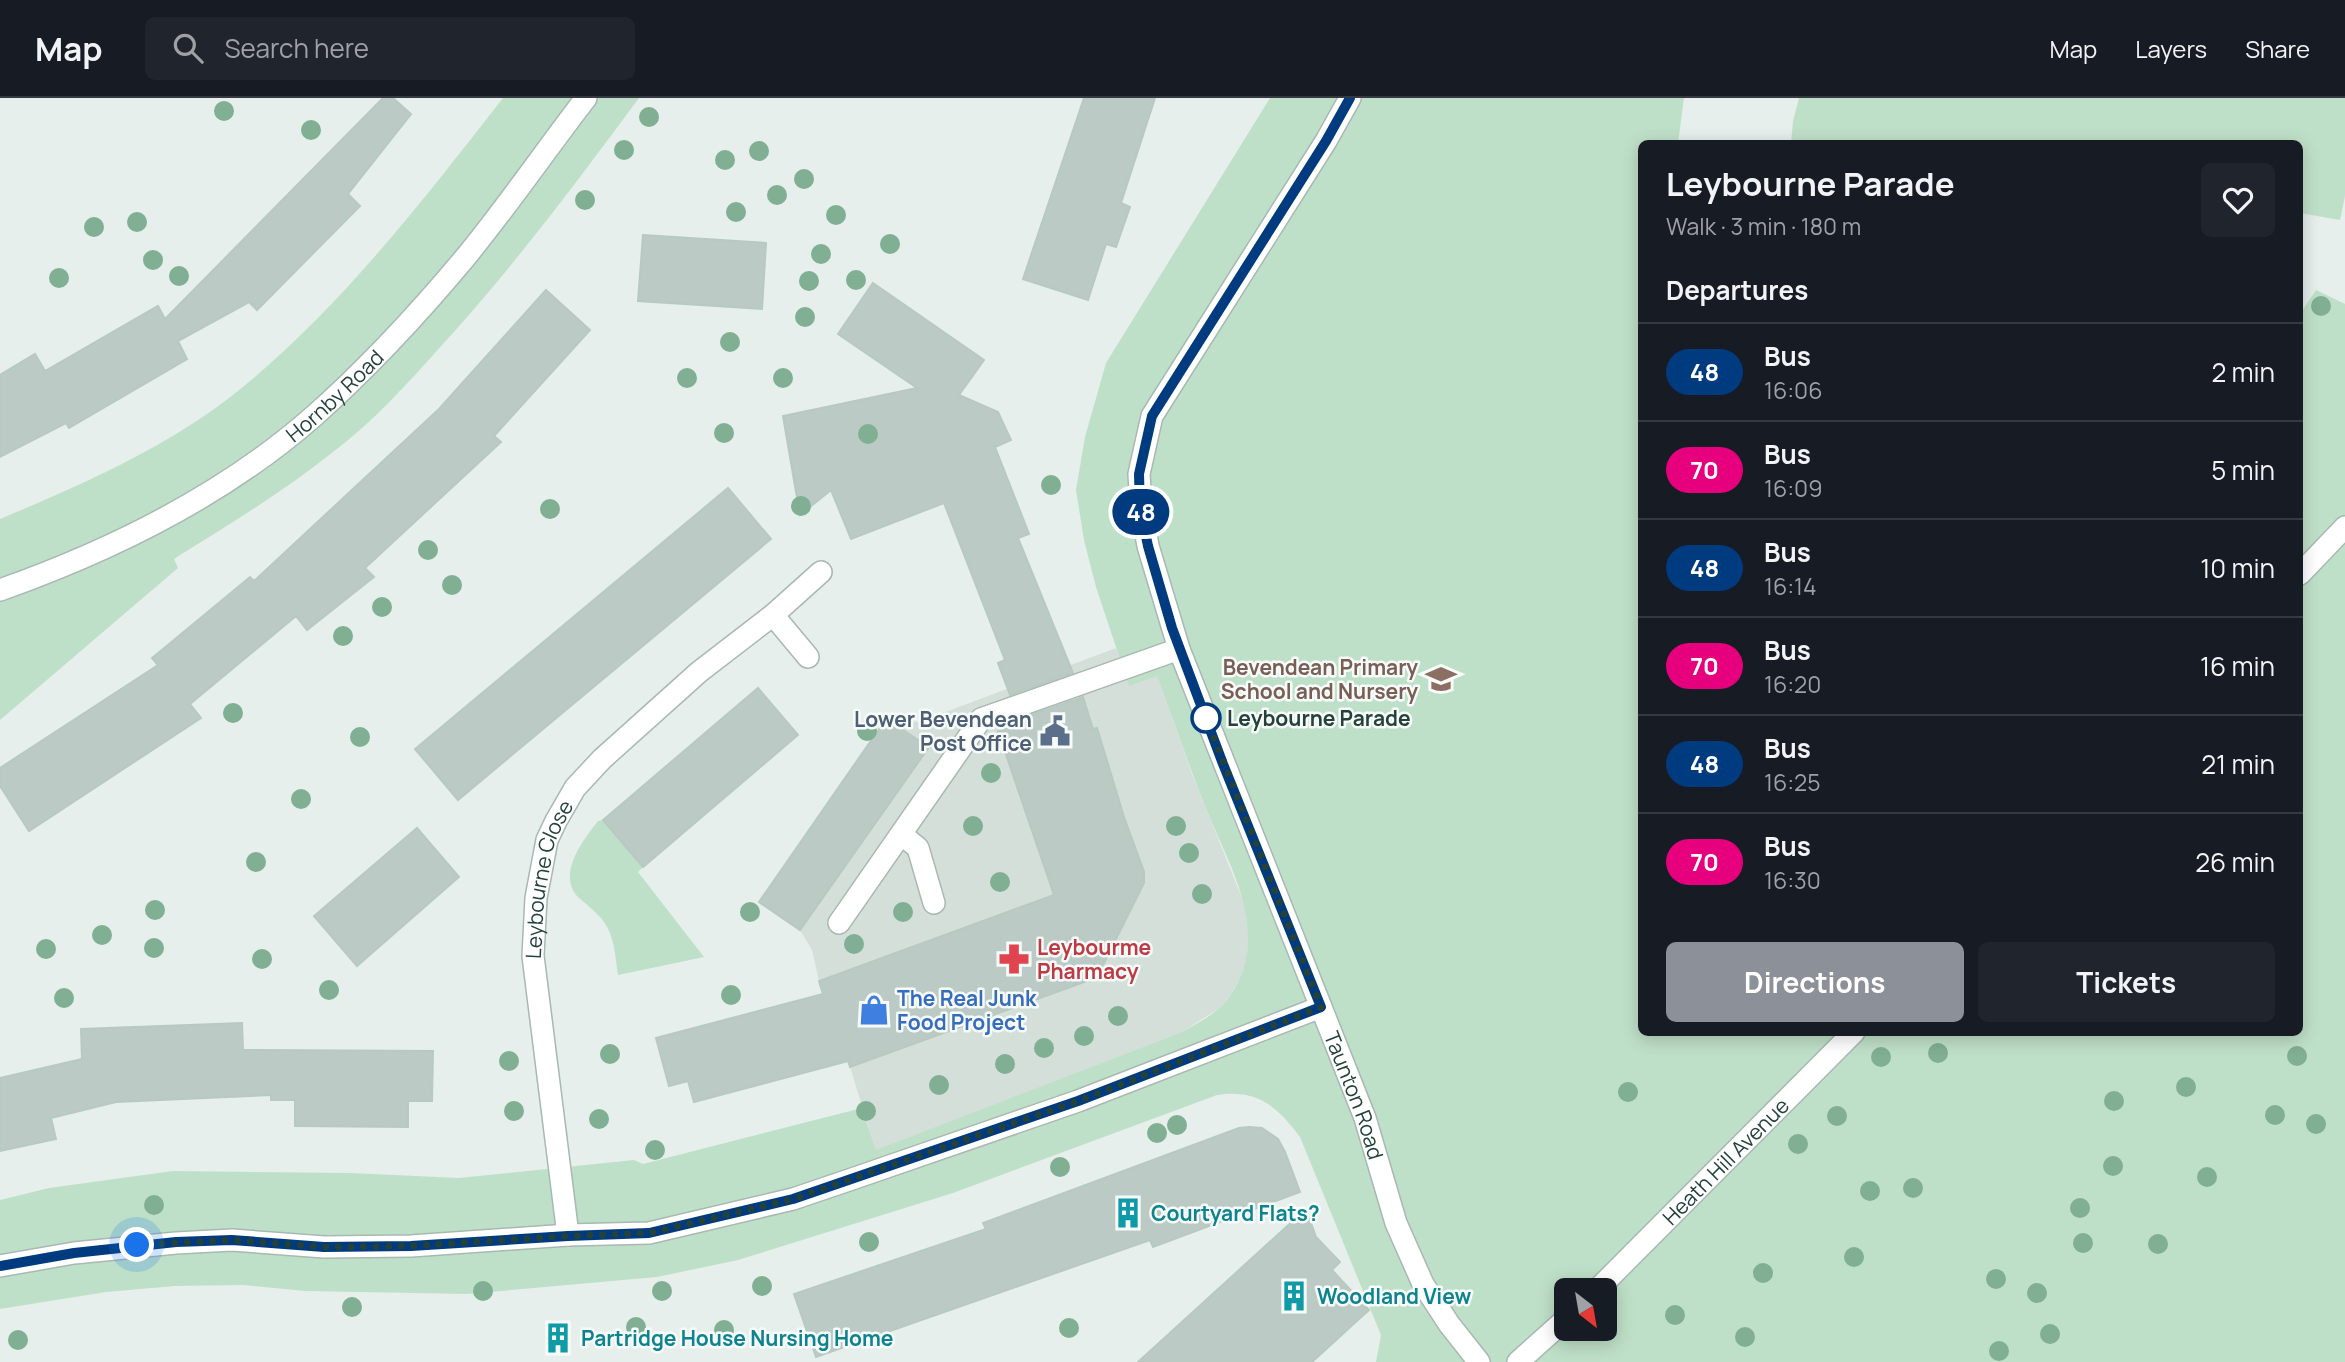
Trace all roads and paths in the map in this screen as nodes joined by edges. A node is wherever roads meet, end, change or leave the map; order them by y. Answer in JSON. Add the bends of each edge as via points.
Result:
{"nodes":[{"id":1,"x":586,"y":98,"type":"edge"},
{"id":2,"x":1350,"y":98,"type":"edge"},
{"id":3,"x":2345,"y":527,"type":"edge"},
{"id":4,"x":2303,"y":571,"type":"edge"},
{"id":5,"x":821,"y":572,"type":"dead end"},
{"id":6,"x":0,"y":590,"type":"edge"},
{"id":7,"x":773,"y":615,"type":"junction"},
{"id":8,"x":1179,"y":649,"type":"junction"},
{"id":9,"x":808,"y":657,"type":"dead end"},
{"id":10,"x":901,"y":834,"type":"junction"},
{"id":11,"x":934,"y":903,"type":"dead end"},
{"id":12,"x":839,"y":923,"type":"dead end"},
{"id":13,"x":1321,"y":1007,"type":"junction"},
{"id":14,"x":1850,"y":1036,"type":"edge"},
{"id":15,"x":568,"y":1236,"type":"junction"},
{"id":16,"x":0,"y":1266,"type":"edge"},
{"id":17,"x":1609,"y":1278,"type":"edge"},
{"id":18,"x":1554,"y":1330,"type":"edge"},
{"id":19,"x":1479,"y":1362,"type":"edge"},
{"id":20,"x":1518,"y":1362,"type":"edge"}],
"edges":[{"from":1,"to":6,"type":"street","name":"Hornby Road","via":[[463,259],[392,341],[313,417],[175,513],[89,556]]},
{"from":2,"to":8,"type":"street","name":"Taunton Road","via":[[1152,416],[1139,474],[1140,508]]},
{"from":3,"to":4,"type":"street"},
{"from":5,"to":7,"type":"street","name":"Leybourne Close"},
{"from":7,"to":9,"type":"street"},
{"from":7,"to":15,"type":"street","name":"Leybourne Close","via":[[699,672],[602,759],[575,788],[547,840],[536,898],[533,956]]},
{"from":8,"to":10,"type":"street","via":[[981,719]]},
{"from":8,"to":13,"type":"street","name":"Taunton Road"},
{"from":10,"to":11,"type":"street","via":[[918,848]]},
{"from":10,"to":12,"type":"street"},
{"from":13,"to":15,"type":"street","via":[[1078,1101],[793,1199],[649,1233]]},
{"from":13,"to":19,"type":"street","name":"Taunton Road","via":[[1365,1118],[1396,1223],[1423,1284]]},
{"from":14,"to":17,"type":"street","name":"Heath Hill Avenue"},
{"from":15,"to":16,"type":"street","via":[[411,1246],[176,1242]]},
{"from":18,"to":20,"type":"street"}]}
